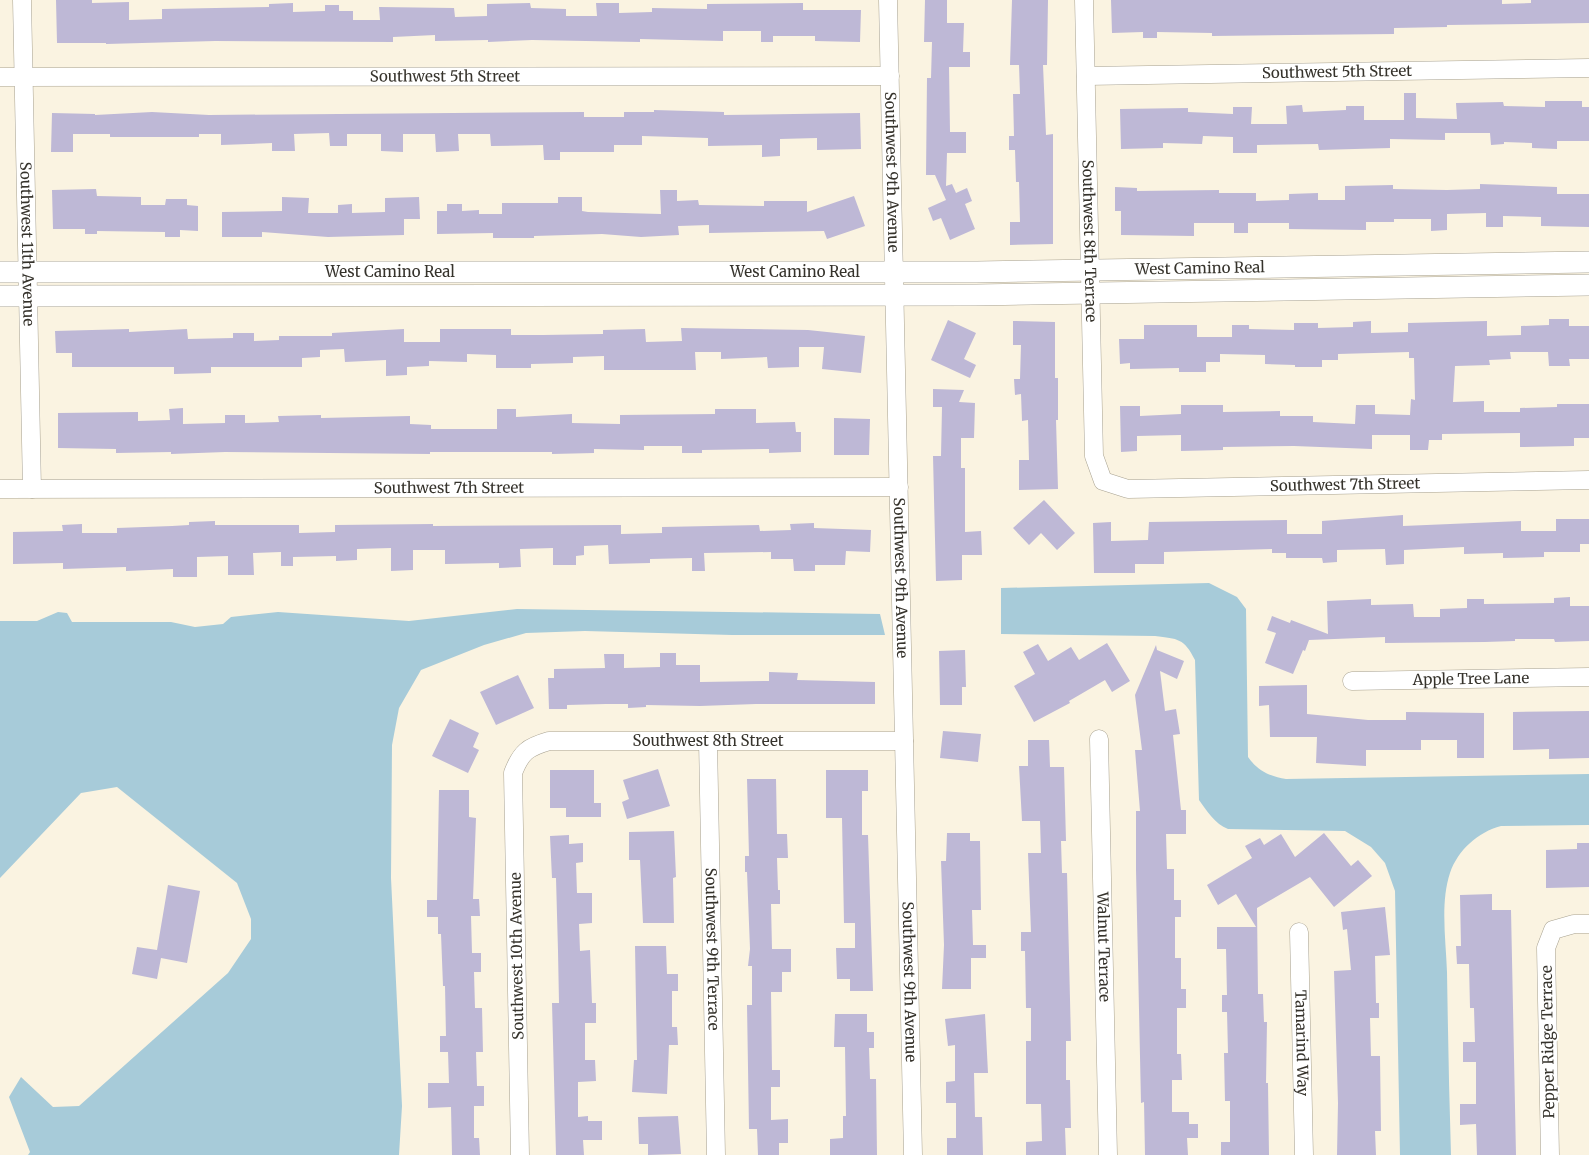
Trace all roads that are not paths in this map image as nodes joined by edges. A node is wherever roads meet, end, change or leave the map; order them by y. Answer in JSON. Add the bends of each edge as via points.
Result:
{"nodes":[{"id":1,"x":22,"y":0,"type":"edge"},
{"id":2,"x":888,"y":0,"type":"edge"},
{"id":3,"x":1084,"y":0,"type":"edge"},
{"id":4,"x":1589,"y":68,"type":"edge"},
{"id":5,"x":890,"y":76,"type":"junction"},
{"id":6,"x":1086,"y":76,"type":"junction"},
{"id":7,"x":0,"y":77,"type":"edge"},
{"id":8,"x":24,"y":77,"type":"junction"},
{"id":9,"x":1589,"y":262,"type":"edge"},
{"id":10,"x":1494,"y":264,"type":"junction"},
{"id":11,"x":1090,"y":270,"type":"junction"},
{"id":12,"x":459,"y":271,"type":"junction"},
{"id":13,"x":894,"y":271,"type":"junction"},
{"id":14,"x":0,"y":272,"type":"edge"},
{"id":15,"x":26,"y":272,"type":"junction"},
{"id":16,"x":1589,"y":286,"type":"edge"},
{"id":17,"x":1495,"y":287,"type":"junction"},
{"id":18,"x":894,"y":294,"type":"junction"},
{"id":19,"x":1090,"y":294,"type":"junction"},
{"id":20,"x":458,"y":295,"type":"junction"},
{"id":21,"x":0,"y":296,"type":"edge"},
{"id":22,"x":27,"y":296,"type":"junction"},
{"id":23,"x":1589,"y":480,"type":"edge"},
{"id":24,"x":1103,"y":481,"type":"joint"},
{"id":25,"x":898,"y":487,"type":"junction"},
{"id":26,"x":32,"y":488,"type":"junction"},
{"id":27,"x":0,"y":489,"type":"edge"},
{"id":28,"x":1589,"y":677,"type":"edge"},
{"id":29,"x":1352,"y":681,"type":"dead end"},
{"id":30,"x":1099,"y":739,"type":"dead end"},
{"id":31,"x":708,"y":741,"type":"junction"},
{"id":32,"x":904,"y":741,"type":"junction"},
{"id":33,"x":519,"y":758,"type":"joint"},
{"id":34,"x":1589,"y":924,"type":"edge"},
{"id":35,"x":1299,"y":932,"type":"dead end"},
{"id":36,"x":520,"y":1155,"type":"edge"},
{"id":37,"x":716,"y":1155,"type":"edge"},
{"id":38,"x":913,"y":1155,"type":"edge"},
{"id":39,"x":1108,"y":1155,"type":"edge"},
{"id":40,"x":1304,"y":1155,"type":"edge"},
{"id":41,"x":1550,"y":1155,"type":"edge"}],
"edges":[{"from":1,"to":8,"type":"street","name":"Southwest 11th Avenue"},
{"from":2,"to":5,"type":"street","name":"Southwest 9th Avenue"},
{"from":3,"to":6,"type":"street","name":"Southwest 8th Terrace"},
{"from":4,"to":6,"type":"street","name":"Southwest 5th Street"},
{"from":5,"to":8,"type":"street","name":"Southwest 5th Street"},
{"from":5,"to":13,"type":"street","name":"Southwest 9th Avenue"},
{"from":6,"to":11,"type":"street","name":"Southwest 8th Terrace"},
{"from":7,"to":8,"type":"street","name":"Southwest 5th Street"},
{"from":8,"to":15,"type":"street","name":"Southwest 11th Avenue"},
{"from":9,"to":10,"type":"street","name":"West Camino Real"},
{"from":10,"to":11,"type":"street","name":"West Camino Real"},
{"from":10,"to":17,"type":"street"},
{"from":11,"to":13,"type":"street","name":"West Camino Real"},
{"from":11,"to":19,"type":"street","name":"Southwest 8th Terrace"},
{"from":12,"to":13,"type":"street","name":"West Camino Real"},
{"from":12,"to":15,"type":"street","name":"West Camino Real"},
{"from":12,"to":20,"type":"street"},
{"from":13,"to":18,"type":"street","name":"Southwest 9th Avenue"},
{"from":14,"to":15,"type":"street","name":"West Camino Real"},
{"from":15,"to":22,"type":"street","name":"Southwest 11th Avenue"},
{"from":16,"to":17,"type":"street","name":"West Camino Real"},
{"from":17,"to":19,"type":"street","name":"West Camino Real"},
{"from":18,"to":19,"type":"street","name":"West Camino Real"},
{"from":18,"to":20,"type":"street","name":"West Camino Real"},
{"from":18,"to":25,"type":"street","name":"Southwest 9th Avenue"},
{"from":19,"to":24,"type":"street","name":"Southwest 8th Terrace","via":[[1094,456]]},
{"from":20,"to":22,"type":"street","name":"West Camino Real"},
{"from":21,"to":22,"type":"street","name":"West Camino Real"},
{"from":22,"to":26,"type":"street","name":"Southwest 11th Avenue"},
{"from":23,"to":24,"type":"street","name":"Southwest 7th Street","via":[[1128,488]]},
{"from":25,"to":26,"type":"street","name":"Southwest 7th Street"},
{"from":25,"to":32,"type":"street","name":"Southwest 9th Avenue"},
{"from":26,"to":27,"type":"street","name":"Southwest 7th Street"},
{"from":28,"to":29,"type":"street","name":"Apple Tree Lane"},
{"from":30,"to":39,"type":"street","name":"Walnut Terrace"},
{"from":31,"to":32,"type":"street","name":"Southwest 8th Street"},
{"from":31,"to":33,"type":"street","name":"Southwest 8th Street","via":[[549,741],[532,746]]},
{"from":31,"to":37,"type":"street","name":"Southwest 9th Terrace"},
{"from":32,"to":38,"type":"street","name":"Southwest 9th Avenue"},
{"from":33,"to":36,"type":"street","name":"Southwest 10th Avenue","via":[[513,773]]},
{"from":34,"to":41,"type":"street","name":"Pepper Ridge Terrace","via":[[1553,930],[1546,948]]},
{"from":35,"to":40,"type":"street","name":"Tamarind Way"}]}
